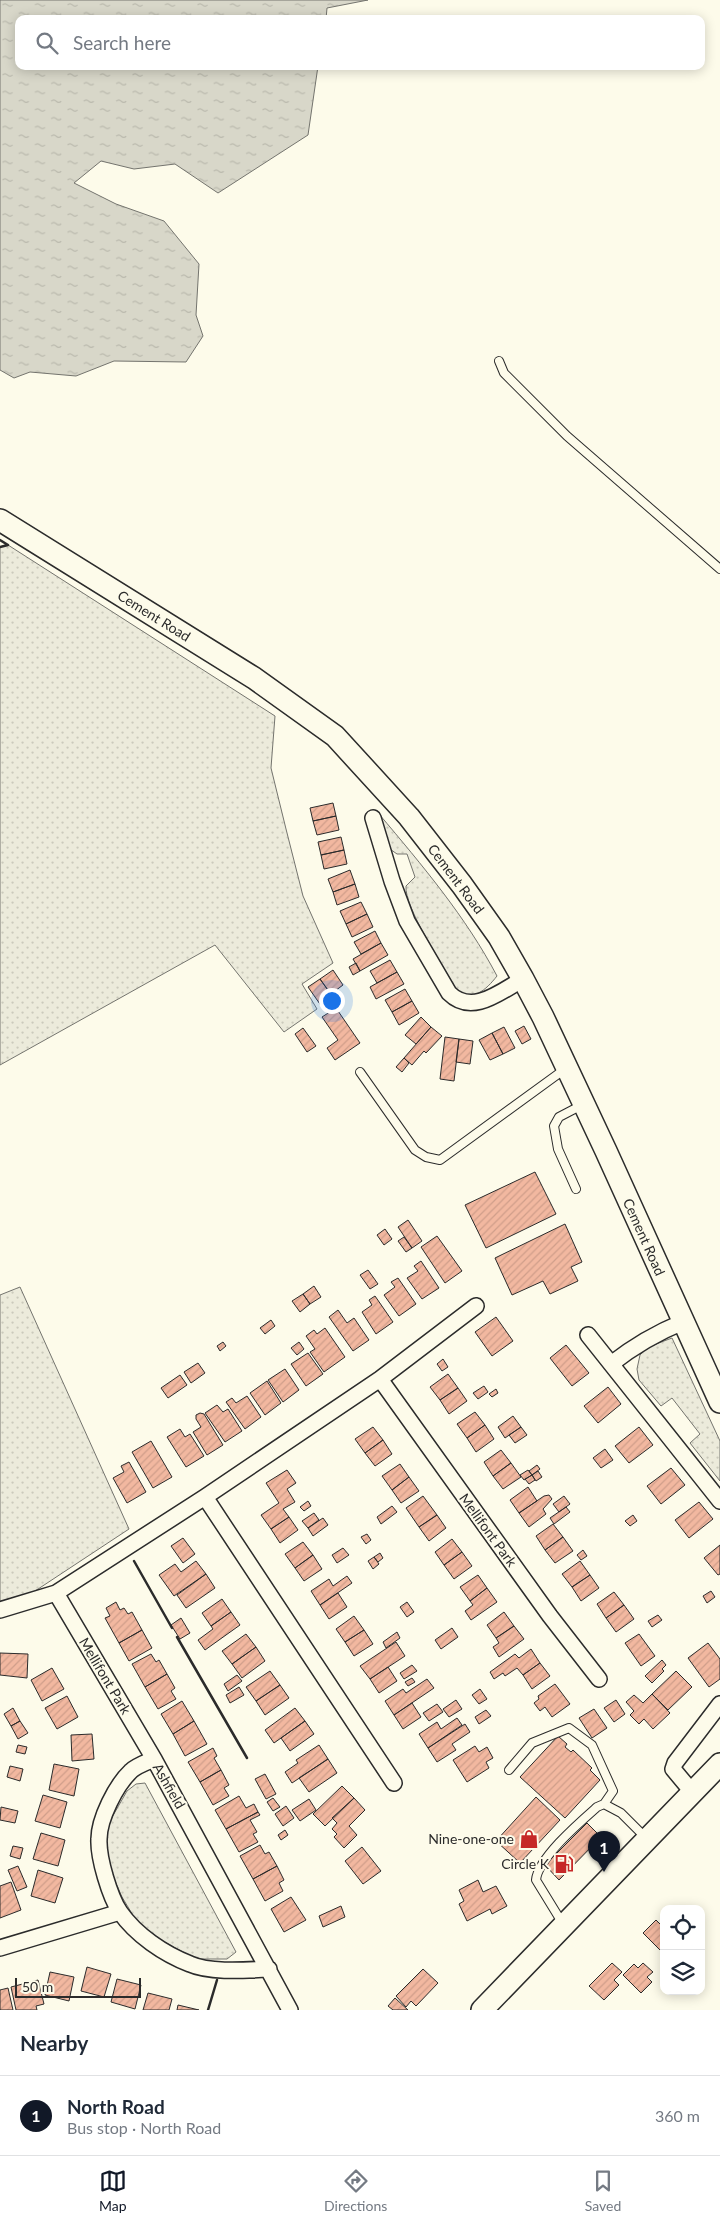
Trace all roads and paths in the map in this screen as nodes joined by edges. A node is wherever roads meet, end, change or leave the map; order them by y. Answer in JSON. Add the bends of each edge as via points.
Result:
{"nodes":[{"id":1,"x":500,"y":361,"type":"dead end"},
{"id":2,"x":0,"y":520,"type":"edge"},
{"id":3,"x":720,"y":569,"type":"edge"},
{"id":4,"x":374,"y":818,"type":"dead end"},
{"id":5,"x":523,"y":979,"type":"junction"},
{"id":6,"x":567,"y":1068,"type":"junction"},
{"id":7,"x":360,"y":1072,"type":"dead end"},
{"id":8,"x":584,"y":1104,"type":"junction"},
{"id":9,"x":576,"y":1188,"type":"dead end"},
{"id":10,"x":476,"y":1306,"type":"dead end"},
{"id":11,"x":683,"y":1322,"type":"junction"},
{"id":12,"x":588,"y":1335,"type":"dead end"},
{"id":13,"x":611,"y":1364,"type":"junction"},
{"id":14,"x":380,"y":1379,"type":"junction"},
{"id":15,"x":720,"y":1402,"type":"edge"},
{"id":16,"x":205,"y":1498,"type":"junction"},
{"id":17,"x":720,"y":1501,"type":"edge"},
{"id":18,"x":56,"y":1593,"type":"junction"},
{"id":19,"x":0,"y":1610,"type":"edge"},
{"id":20,"x":599,"y":1679,"type":"dead end"},
{"id":21,"x":720,"y":1704,"type":"edge"},
{"id":22,"x":154,"y":1759,"type":"junction"},
{"id":23,"x":720,"y":1764,"type":"edge"},
{"id":24,"x":509,"y":1770,"type":"dead end"},
{"id":25,"x":394,"y":1783,"type":"dead end"},
{"id":26,"x":693,"y":1793,"type":"junction"},
{"id":27,"x":604,"y":1804,"type":"junction"},
{"id":28,"x":648,"y":1840,"type":"junction"},
{"id":29,"x":120,"y":1912,"type":"junction"},
{"id":30,"x":564,"y":1926,"type":"junction"},
{"id":31,"x":0,"y":1948,"type":"edge"},
{"id":32,"x":269,"y":1969,"type":"junction"},
{"id":33,"x":290,"y":2010,"type":"edge"},
{"id":34,"x":482,"y":2010,"type":"edge"}],
"edges":[{"from":1,"to":3,"type":"lane","via":[[504,373],[567,436]]},
{"from":2,"to":5,"type":"street","name":"Cement Road","via":[[254,678],[335,736],[409,818],[462,885],[499,937]]},
{"from":4,"to":5,"type":"street","via":[[407,920],[449,993],[456,1000],[476,1003]]},
{"from":5,"to":6,"type":"street","name":"Cement Road"},
{"from":6,"to":7,"type":"lane","via":[[440,1160],[415,1150]]},
{"from":6,"to":8,"type":"street","name":"Cement Road"},
{"from":8,"to":9,"type":"lane","via":[[559,1117],[554,1126],[558,1148]]},
{"from":8,"to":11,"type":"street","name":"Cement Road"},
{"from":10,"to":14,"type":"street"},
{"from":11,"to":13,"type":"street","via":[[656,1333]]},
{"from":11,"to":15,"type":"street","name":"Cement Road"},
{"from":12,"to":13,"type":"street"},
{"from":13,"to":17,"type":"street"},
{"from":14,"to":16,"type":"street"},
{"from":14,"to":20,"type":"street","name":"Mellifont Park"},
{"from":16,"to":18,"type":"street"},
{"from":16,"to":25,"type":"street"},
{"from":18,"to":19,"type":"street"},
{"from":18,"to":22,"type":"street","name":"Mellifont Park"},
{"from":21,"to":26,"type":"street","via":[[673,1769]]},
{"from":22,"to":29,"type":"street","name":"Ashfield","via":[[131,1770],[102,1820],[98,1840],[110,1889]]},
{"from":22,"to":32,"type":"street","name":"Ashfield"},
{"from":23,"to":26,"type":"street"},
{"from":24,"to":27,"type":"lane","via":[[532,1743],[569,1728],[592,1745],[613,1791]]},
{"from":26,"to":28,"type":"street"},
{"from":27,"to":28,"type":"lane","via":[[621,1814]]},
{"from":27,"to":30,"type":"lane","via":[[558,1843],[537,1873],[536,1880]]},
{"from":28,"to":30,"type":"street"},
{"from":29,"to":31,"type":"street"},
{"from":29,"to":32,"type":"street","name":"Ashfield","via":[[140,1934],[192,1965],[230,1970]]},
{"from":30,"to":34,"type":"street"},
{"from":32,"to":33,"type":"street","name":"Ashfield"}]}
